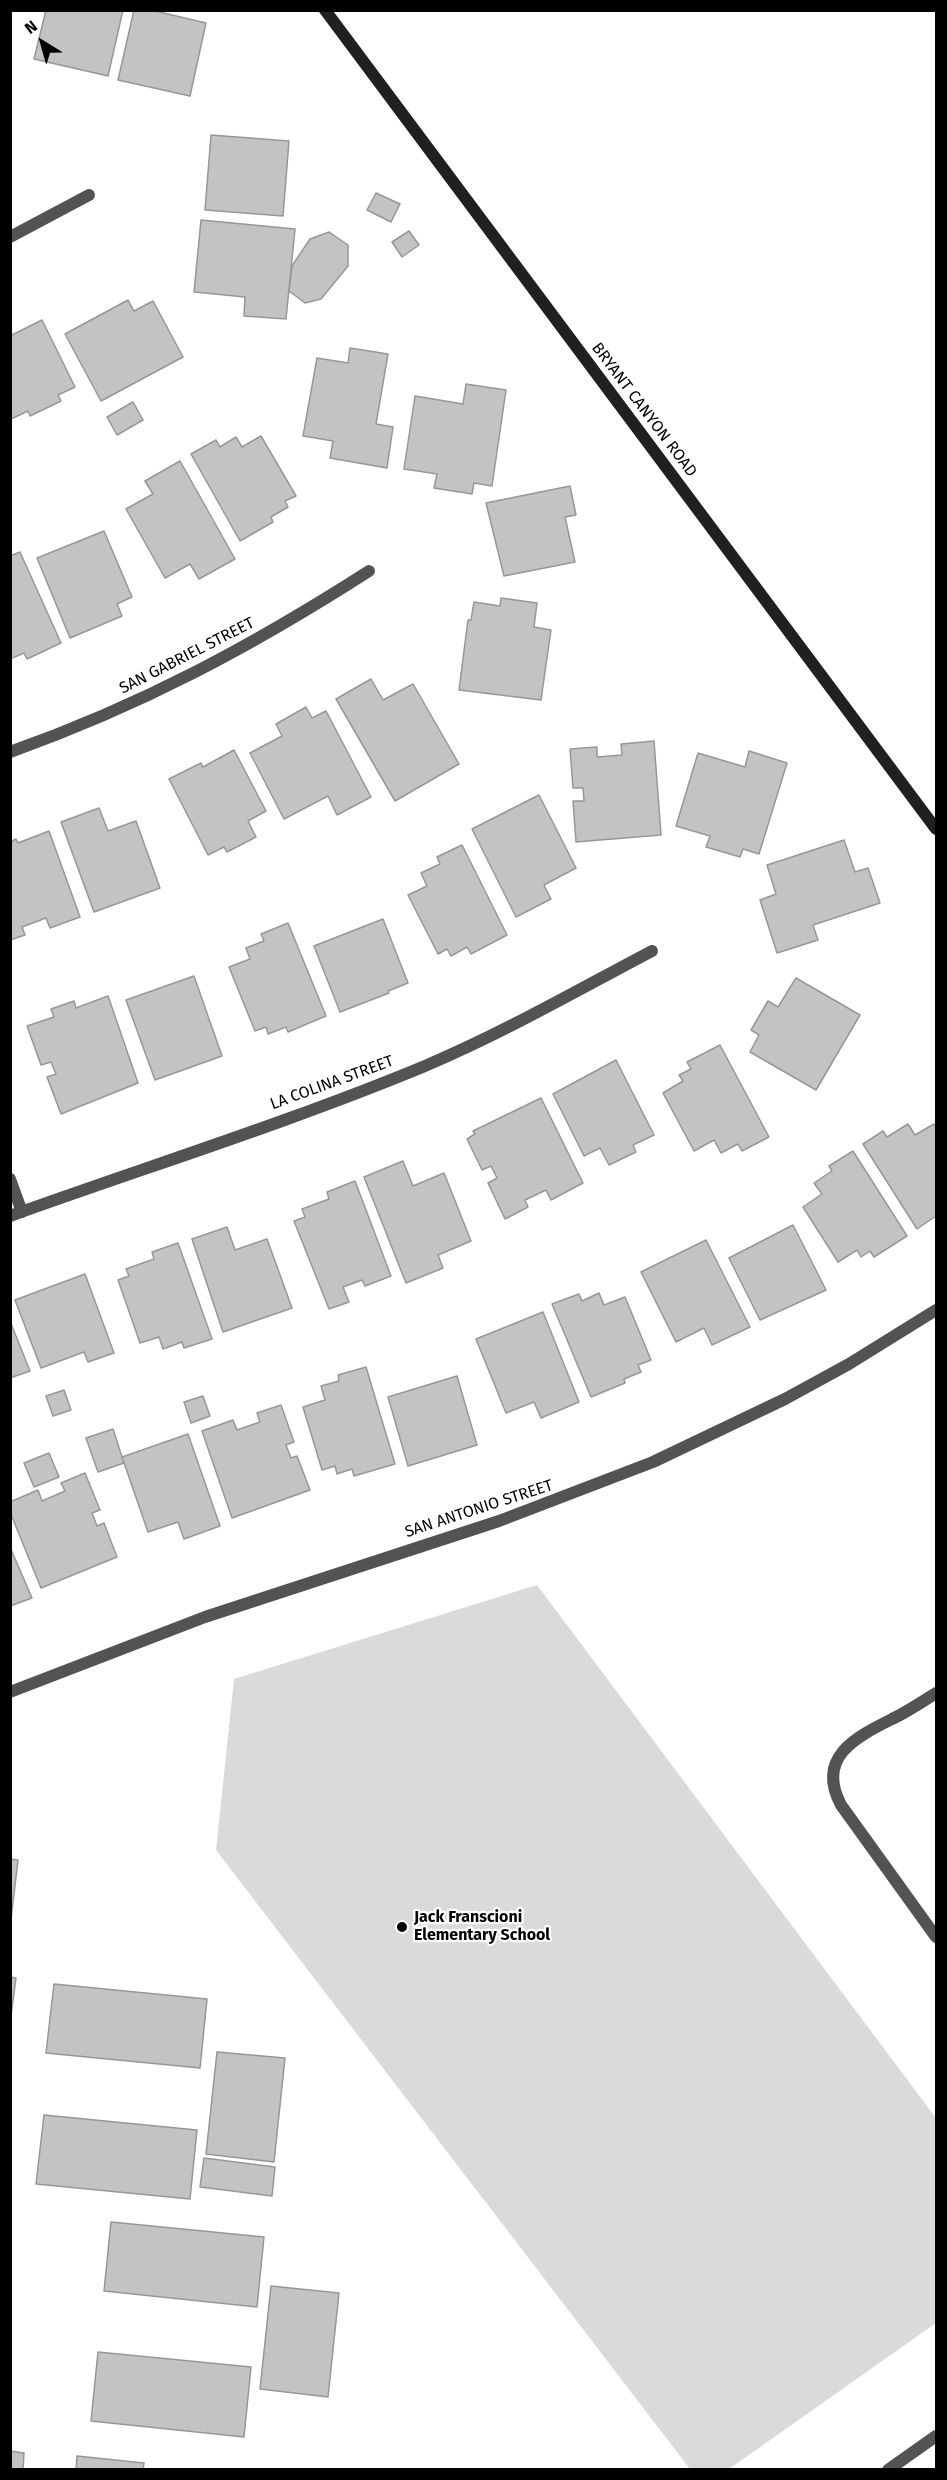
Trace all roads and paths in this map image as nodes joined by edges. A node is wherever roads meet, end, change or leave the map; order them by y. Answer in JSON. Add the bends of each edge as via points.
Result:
{"nodes":[{"id":1,"x":325,"y":10,"type":"edge"},
{"id":2,"x":89,"y":195,"type":"dead end"},
{"id":3,"x":10,"y":237,"type":"edge"},
{"id":4,"x":369,"y":571,"type":"dead end"},
{"id":5,"x":10,"y":753,"type":"edge"},
{"id":6,"x":936,"y":829,"type":"edge"},
{"id":7,"x":652,"y":951,"type":"dead end"},
{"id":8,"x":10,"y":1179,"type":"edge"},
{"id":9,"x":16,"y":1214,"type":"edge"},
{"id":10,"x":936,"y":1310,"type":"edge"},
{"id":11,"x":10,"y":1692,"type":"edge"},
{"id":12,"x":936,"y":1693,"type":"edge"},
{"id":13,"x":936,"y":1937,"type":"edge"},
{"id":14,"x":936,"y":2436,"type":"edge"},
{"id":15,"x":888,"y":2469,"type":"edge"}],
"edges":[{"from":1,"to":6,"type":"street","name":"BRYANT CANYON ROAD"},
{"from":2,"to":3,"type":"street"},
{"from":4,"to":5,"type":"street","name":"SAN GABRIEL STREET","via":[[290,621],[194,674]]},
{"from":7,"to":9,"type":"street","name":"LA COLINA STREET","via":[[426,1065]]},
{"from":8,"to":9,"type":"street"},
{"from":10,"to":11,"type":"street","name":"SAN ANTONIO STREET","via":[[785,1400],[653,1462],[499,1521],[205,1617]]},
{"from":12,"to":13,"type":"street","via":[[861,1735],[846,1748],[833,1771],[832,1783],[841,1805]]},
{"from":14,"to":15,"type":"street"}]}
